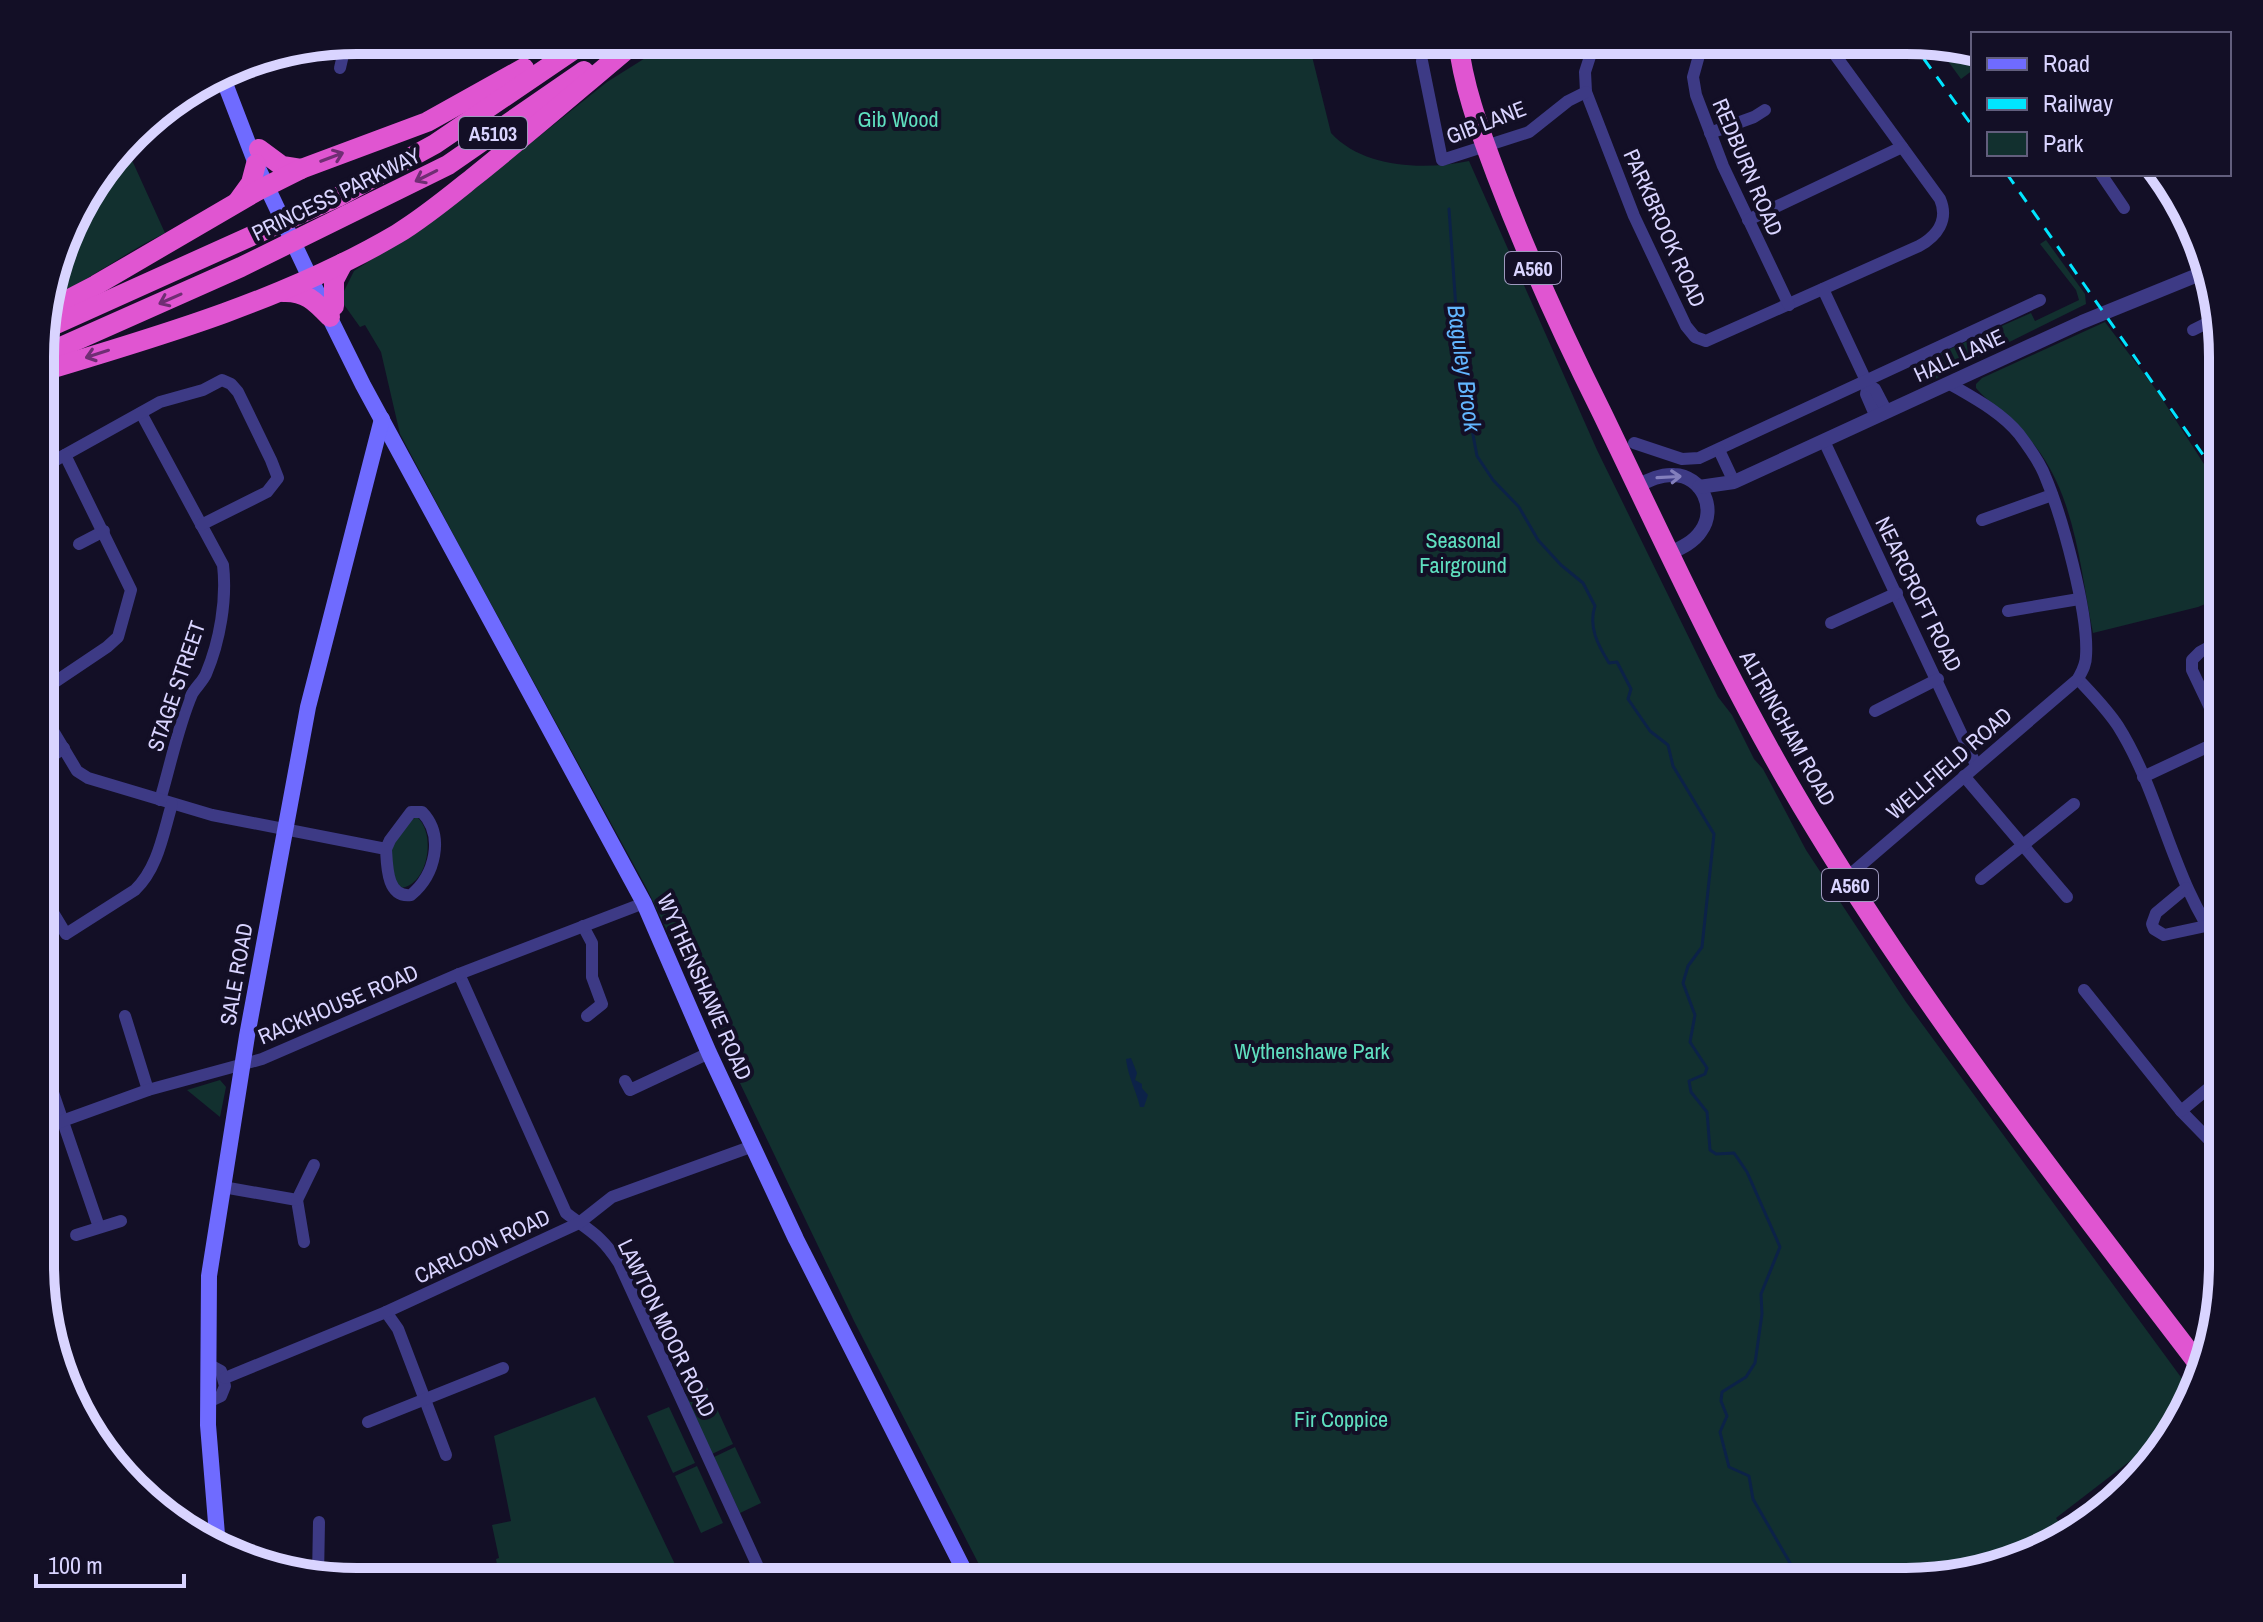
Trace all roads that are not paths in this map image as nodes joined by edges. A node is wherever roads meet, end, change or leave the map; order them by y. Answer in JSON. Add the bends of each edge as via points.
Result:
{"nodes":[{"id":1,"x":554,"y":54,"type":"edge"},
{"id":2,"x":567,"y":54,"type":"edge"},
{"id":3,"x":611,"y":54,"type":"edge"},
{"id":4,"x":621,"y":54,"type":"edge"},
{"id":5,"x":1461,"y":54,"type":"edge"},
{"id":6,"x":1591,"y":54,"type":"edge"},
{"id":7,"x":1699,"y":54,"type":"edge"},
{"id":8,"x":1834,"y":54,"type":"edge"},
{"id":9,"x":343,"y":55,"type":"edge"},
{"id":10,"x":1422,"y":61,"type":"dead end"},
{"id":11,"x":340,"y":68,"type":"dead end"},
{"id":12,"x":225,"y":84,"type":"edge"},
{"id":13,"x":1586,"y":92,"type":"junction"},
{"id":14,"x":1765,"y":110,"type":"dead end"},
{"id":15,"x":1710,"y":133,"type":"junction"},
{"id":16,"x":1486,"y":147,"type":"junction"},
{"id":17,"x":1902,"y":147,"type":"junction"},
{"id":18,"x":258,"y":157,"type":"junction"},
{"id":19,"x":301,"y":169,"type":"junction"},
{"id":20,"x":2102,"y":176,"type":"edge"},
{"id":21,"x":271,"y":185,"type":"junction"},
{"id":22,"x":238,"y":201,"type":"junction"},
{"id":23,"x":2124,"y":208,"type":"dead end"},
{"id":24,"x":1748,"y":220,"type":"junction"},
{"id":25,"x":343,"y":263,"type":"junction"},
{"id":26,"x":2198,"y":275,"type":"edge"},
{"id":27,"x":315,"y":276,"type":"junction"},
{"id":28,"x":1823,"y":289,"type":"junction"},
{"id":29,"x":280,"y":292,"type":"junction"},
{"id":30,"x":2040,"y":300,"type":"dead end"},
{"id":31,"x":59,"y":304,"type":"edge"},
{"id":32,"x":1789,"y":305,"type":"junction"},
{"id":33,"x":332,"y":311,"type":"junction"},
{"id":34,"x":2207,"y":323,"type":"edge"},
{"id":35,"x":56,"y":324,"type":"edge"},
{"id":36,"x":2193,"y":330,"type":"dead end"},
{"id":37,"x":54,"y":350,"type":"edge"},
{"id":38,"x":54,"y":368,"type":"edge"},
{"id":39,"x":1867,"y":383,"type":"junction"},
{"id":40,"x":1950,"y":384,"type":"junction"},
{"id":41,"x":141,"y":413,"type":"junction"},
{"id":42,"x":1881,"y":414,"type":"junction"},
{"id":43,"x":382,"y":419,"type":"junction"},
{"id":44,"x":1824,"y":441,"type":"junction"},
{"id":45,"x":1634,"y":443,"type":"dead end"},
{"id":46,"x":1719,"y":450,"type":"junction"},
{"id":47,"x":65,"y":455,"type":"junction"},
{"id":48,"x":54,"y":461,"type":"edge"},
{"id":49,"x":1732,"y":483,"type":"junction"},
{"id":50,"x":1637,"y":486,"type":"junction"},
{"id":51,"x":1699,"y":487,"type":"junction"},
{"id":52,"x":2052,"y":495,"type":"junction"},
{"id":53,"x":1708,"y":504,"type":"junction"},
{"id":54,"x":1982,"y":520,"type":"dead end"},
{"id":55,"x":201,"y":525,"type":"junction"},
{"id":56,"x":104,"y":531,"type":"junction"},
{"id":57,"x":79,"y":544,"type":"dead end"},
{"id":58,"x":1670,"y":553,"type":"junction"},
{"id":59,"x":1897,"y":593,"type":"junction"},
{"id":60,"x":2079,"y":599,"type":"junction"},
{"id":61,"x":2008,"y":611,"type":"dead end"},
{"id":62,"x":1831,"y":623,"type":"dead end"},
{"id":63,"x":2209,"y":647,"type":"edge"},
{"id":64,"x":1938,"y":679,"type":"junction"},
{"id":65,"x":2078,"y":679,"type":"junction"},
{"id":66,"x":54,"y":682,"type":"edge"},
{"id":67,"x":2209,"y":706,"type":"edge"},
{"id":68,"x":1875,"y":711,"type":"dead end"},
{"id":69,"x":54,"y":732,"type":"edge"},
{"id":70,"x":2209,"y":746,"type":"edge"},
{"id":71,"x":64,"y":748,"type":"junction"},
{"id":72,"x":54,"y":755,"type":"edge"},
{"id":73,"x":1976,"y":765,"type":"junction"},
{"id":74,"x":1964,"y":776,"type":"junction"},
{"id":75,"x":2143,"y":777,"type":"junction"},
{"id":76,"x":166,"y":802,"type":"junction"},
{"id":77,"x":2074,"y":804,"type":"dead end"},
{"id":78,"x":285,"y":828,"type":"junction"},
{"id":79,"x":2023,"y":845,"type":"junction"},
{"id":80,"x":386,"y":849,"type":"junction"},
{"id":81,"x":1846,"y":878,"type":"junction"},
{"id":82,"x":1981,"y":879,"type":"dead end"},
{"id":83,"x":2186,"y":888,"type":"junction"},
{"id":84,"x":2067,"y":897,"type":"dead end"},
{"id":85,"x":644,"y":903,"type":"junction"},
{"id":86,"x":54,"y":914,"type":"edge"},
{"id":87,"x":583,"y":926,"type":"junction"},
{"id":88,"x":2208,"y":929,"type":"joint"},
{"id":89,"x":459,"y":974,"type":"junction"},
{"id":90,"x":2084,"y":990,"type":"dead end"},
{"id":91,"x":125,"y":1016,"type":"dead end"},
{"id":92,"x":587,"y":1016,"type":"dead end"},
{"id":93,"x":709,"y":1053,"type":"junction"},
{"id":94,"x":242,"y":1064,"type":"junction"},
{"id":95,"x":2209,"y":1088,"type":"edge"},
{"id":96,"x":148,"y":1090,"type":"junction"},
{"id":97,"x":629,"y":1091,"type":"dead end"},
{"id":98,"x":54,"y":1096,"type":"edge"},
{"id":99,"x":2181,"y":1111,"type":"junction"},
{"id":100,"x":62,"y":1121,"type":"junction"},
{"id":101,"x":54,"y":1124,"type":"edge"},
{"id":102,"x":2209,"y":1140,"type":"edge"},
{"id":103,"x":753,"y":1146,"type":"junction"},
{"id":104,"x":314,"y":1165,"type":"dead end"},
{"id":105,"x":223,"y":1187,"type":"junction"},
{"id":106,"x":297,"y":1200,"type":"junction"},
{"id":107,"x":121,"y":1221,"type":"dead end"},
{"id":108,"x":579,"y":1223,"type":"junction"},
{"id":109,"x":99,"y":1227,"type":"junction"},
{"id":110,"x":76,"y":1235,"type":"dead end"},
{"id":111,"x":304,"y":1242,"type":"dead end"},
{"id":112,"x":386,"y":1312,"type":"junction"},
{"id":113,"x":2194,"y":1359,"type":"edge"},
{"id":114,"x":208,"y":1364,"type":"junction"},
{"id":115,"x":503,"y":1368,"type":"dead end"},
{"id":116,"x":225,"y":1378,"type":"junction"},
{"id":117,"x":426,"y":1398,"type":"junction"},
{"id":118,"x":208,"y":1402,"type":"junction"},
{"id":119,"x":368,"y":1422,"type":"dead end"},
{"id":120,"x":446,"y":1455,"type":"dead end"},
{"id":121,"x":319,"y":1522,"type":"dead end"},
{"id":122,"x":217,"y":1534,"type":"edge"},
{"id":123,"x":318,"y":1565,"type":"edge"},
{"id":124,"x":759,"y":1568,"type":"edge"},
{"id":125,"x":963,"y":1568,"type":"edge"}],
"edges":[{"from":19,"to":1,"type":"highway","one_way":true,"via":[[448,113]]},
{"from":2,"to":35,"type":"highway","name":"PRINCESS PARKWAY","number":"A5103","via":[[435,144],[338,197]]},
{"from":3,"to":37,"type":"highway","name":"PRINCESS PARKWAY","number":"A5103","one_way":true,"via":[[448,165],[241,267]]},
{"from":4,"to":25,"type":"highway","via":[[418,220]]},
{"from":5,"to":16,"type":"highway","name":"ALTRINCHAM ROAD","number":"A560"},
{"from":6,"to":13,"type":"street"},
{"from":7,"to":15,"type":"street","name":"REDBURN ROAD","via":[[1693,77]]},
{"from":8,"to":17,"type":"street"},
{"from":9,"to":11,"type":"street"},
{"from":10,"to":16,"type":"street","name":"GIB LANE","via":[[1442,160]]},
{"from":12,"to":18,"type":"main road","name":"WYTHENSHAWE ROAD"},
{"from":13,"to":16,"type":"street","name":"GIB LANE","via":[[1529,132]]},
{"from":13,"to":32,"type":"street","name":"PARKBROOK ROAD","via":[[1634,216],[1691,335],[1711,340]]},
{"from":14,"to":15,"type":"street"},
{"from":15,"to":24,"type":"street","name":"REDBURN ROAD"},
{"from":16,"to":50,"type":"highway","name":"ALTRINCHAM ROAD","number":"A560","via":[[1544,293]]},
{"from":17,"to":24,"type":"street"},
{"from":17,"to":28,"type":"street","name":"PARKBROOK ROAD","via":[[1942,204],[1937,233]]},
{"from":18,"to":19,"type":"highway"},
{"from":18,"to":21,"type":"main road","name":"WYTHENSHAWE ROAD"},
{"from":18,"to":22,"type":"highway","via":[[251,183]]},
{"from":19,"to":21,"type":"highway"},
{"from":20,"to":23,"type":"street"},
{"from":21,"to":22,"type":"highway"},
{"from":21,"to":27,"type":"main road","name":"WYTHENSHAWE ROAD"},
{"from":22,"to":31,"type":"highway"},
{"from":24,"to":32,"type":"street","name":"REDBURN ROAD"},
{"from":25,"to":27,"type":"highway"},
{"from":25,"to":33,"type":"highway","via":[[334,280]]},
{"from":26,"to":40,"type":"street","name":"HALL LANE"},
{"from":27,"to":29,"type":"highway"},
{"from":27,"to":33,"type":"main road","name":"WYTHENSHAWE ROAD"},
{"from":28,"to":32,"type":"street","name":"PARKBROOK ROAD"},
{"from":28,"to":39,"type":"street"},
{"from":29,"to":33,"type":"highway","via":[[301,293]]},
{"from":29,"to":38,"type":"highway","one_way":true},
{"from":30,"to":39,"type":"street"},
{"from":33,"to":43,"type":"main road","name":"WYTHENSHAWE ROAD"},
{"from":34,"to":36,"type":"street"},
{"from":39,"to":42,"type":"street","via":[[1875,389]]},
{"from":39,"to":46,"type":"street"},
{"from":40,"to":42,"type":"street","name":"HALL LANE"},
{"from":40,"to":52,"type":"street","via":[[1992,409],[2018,433]]},
{"from":41,"to":47,"type":"street"},
{"from":41,"to":55,"type":"street","name":"STAGE STREET"},
{"from":41,"to":55,"type":"street","via":[[222,380],[238,392],[278,478],[267,492]]},
{"from":42,"to":44,"type":"street","name":"HALL LANE"},
{"from":43,"to":78,"type":"main road","name":"SALE ROAD","via":[[308,707]]},
{"from":43,"to":85,"type":"main road","name":"WYTHENSHAWE ROAD"},
{"from":44,"to":49,"type":"street","name":"HALL LANE"},
{"from":44,"to":59,"type":"street","name":"NEARCROFT ROAD"},
{"from":45,"to":46,"type":"street","via":[[1688,460]]},
{"from":46,"to":49,"type":"street"},
{"from":47,"to":48,"type":"street"},
{"from":47,"to":56,"type":"street"},
{"from":49,"to":51,"type":"street","name":"HALL LANE"},
{"from":49,"to":53,"type":"street","name":"HALL LANE"},
{"from":50,"to":51,"type":"street","name":"HALL LANE","one_way":true,"via":[[1674,475]]},
{"from":50,"to":58,"type":"highway","name":"ALTRINCHAM ROAD","number":"A560"},
{"from":51,"to":53,"type":"street"},
{"from":52,"to":54,"type":"street"},
{"from":52,"to":60,"type":"street"},
{"from":53,"to":58,"type":"street","name":"HALL LANE","via":[[1702,530]]},
{"from":55,"to":76,"type":"street","name":"STAGE STREET","via":[[223,565],[220,624],[205,676],[193,692]]},
{"from":56,"to":57,"type":"street"},
{"from":56,"to":66,"type":"street","via":[[131,590],[118,637]]},
{"from":58,"to":81,"type":"highway","name":"ALTRINCHAM ROAD","number":"A560","via":[[1769,746]]},
{"from":59,"to":62,"type":"street"},
{"from":59,"to":64,"type":"street","name":"NEARCROFT ROAD"},
{"from":60,"to":61,"type":"street"},
{"from":60,"to":65,"type":"street","via":[[2087,654]]},
{"from":63,"to":67,"type":"street","via":[[2192,660]]},
{"from":64,"to":68,"type":"street"},
{"from":64,"to":73,"type":"street","name":"NEARCROFT ROAD"},
{"from":65,"to":73,"type":"street","name":"WELLFIELD ROAD"},
{"from":65,"to":75,"type":"street","via":[[2118,727]]},
{"from":69,"to":71,"type":"street"},
{"from":70,"to":75,"type":"street"},
{"from":71,"to":72,"type":"street"},
{"from":71,"to":76,"type":"street","via":[[77,771],[88,778]]},
{"from":73,"to":74,"type":"street","name":"WELLFIELD ROAD"},
{"from":74,"to":79,"type":"street"},
{"from":74,"to":81,"type":"street","name":"WELLFIELD ROAD"},
{"from":75,"to":83,"type":"street"},
{"from":76,"to":78,"type":"street"},
{"from":76,"to":86,"type":"street","name":"STAGE STREET","via":[[155,861],[145,881],[66,934]]},
{"from":77,"to":79,"type":"street"},
{"from":78,"to":80,"type":"street"},
{"from":78,"to":94,"type":"main road","name":"SALE ROAD"},
{"from":79,"to":82,"type":"street"},
{"from":79,"to":84,"type":"street"},
{"from":80,"to":80,"type":"street","via":[[393,888],[411,895],[431,871],[434,856],[426,815],[415,811],[406,817]]},
{"from":81,"to":113,"type":"highway","name":"ALTRINCHAM ROAD","number":"A560","via":[[1938,1016]]},
{"from":83,"to":88,"type":"street"},
{"from":83,"to":88,"type":"street","via":[[2156,913],[2154,929],[2164,935]]},
{"from":85,"to":87,"type":"street","name":"RACKHOUSE ROAD"},
{"from":85,"to":93,"type":"main road","name":"WYTHENSHAWE ROAD"},
{"from":87,"to":89,"type":"street","name":"RACKHOUSE ROAD"},
{"from":87,"to":92,"type":"street","via":[[592,943],[592,977],[602,1004]]},
{"from":89,"to":94,"type":"street","name":"RACKHOUSE ROAD"},
{"from":89,"to":108,"type":"street","name":"LAWTON MOOR ROAD","via":[[566,1213]]},
{"from":90,"to":99,"type":"street"},
{"from":91,"to":96,"type":"street"},
{"from":93,"to":97,"type":"street"},
{"from":93,"to":103,"type":"main road","name":"WYTHENSHAWE ROAD"},
{"from":94,"to":96,"type":"street","name":"RACKHOUSE ROAD"},
{"from":94,"to":105,"type":"main road","name":"SALE ROAD"},
{"from":95,"to":99,"type":"street"},
{"from":96,"to":100,"type":"street","name":"RACKHOUSE ROAD"},
{"from":98,"to":100,"type":"street"},
{"from":99,"to":102,"type":"street"},
{"from":100,"to":101,"type":"street","name":"RACKHOUSE ROAD"},
{"from":100,"to":109,"type":"street"},
{"from":103,"to":108,"type":"street","name":"CARLOON ROAD","via":[[612,1197]]},
{"from":103,"to":125,"type":"main road","name":"WYTHENSHAWE ROAD"},
{"from":104,"to":106,"type":"street"},
{"from":105,"to":106,"type":"street"},
{"from":105,"to":114,"type":"main road","name":"SALE ROAD","via":[[209,1276]]},
{"from":106,"to":111,"type":"street"},
{"from":107,"to":109,"type":"street"},
{"from":108,"to":112,"type":"street","name":"CARLOON ROAD"},
{"from":108,"to":124,"type":"street","name":"LAWTON MOOR ROAD","via":[[607,1245],[619,1263]]},
{"from":109,"to":110,"type":"street"},
{"from":112,"to":116,"type":"street","name":"CARLOON ROAD"},
{"from":112,"to":117,"type":"street"},
{"from":114,"to":116,"type":"street"},
{"from":114,"to":118,"type":"main road","name":"SALE ROAD"},
{"from":115,"to":117,"type":"street"},
{"from":116,"to":118,"type":"street","via":[[221,1396]]},
{"from":117,"to":119,"type":"street"},
{"from":117,"to":120,"type":"street"},
{"from":118,"to":122,"type":"main road","name":"SALE ROAD"},
{"from":121,"to":123,"type":"street"}]}
